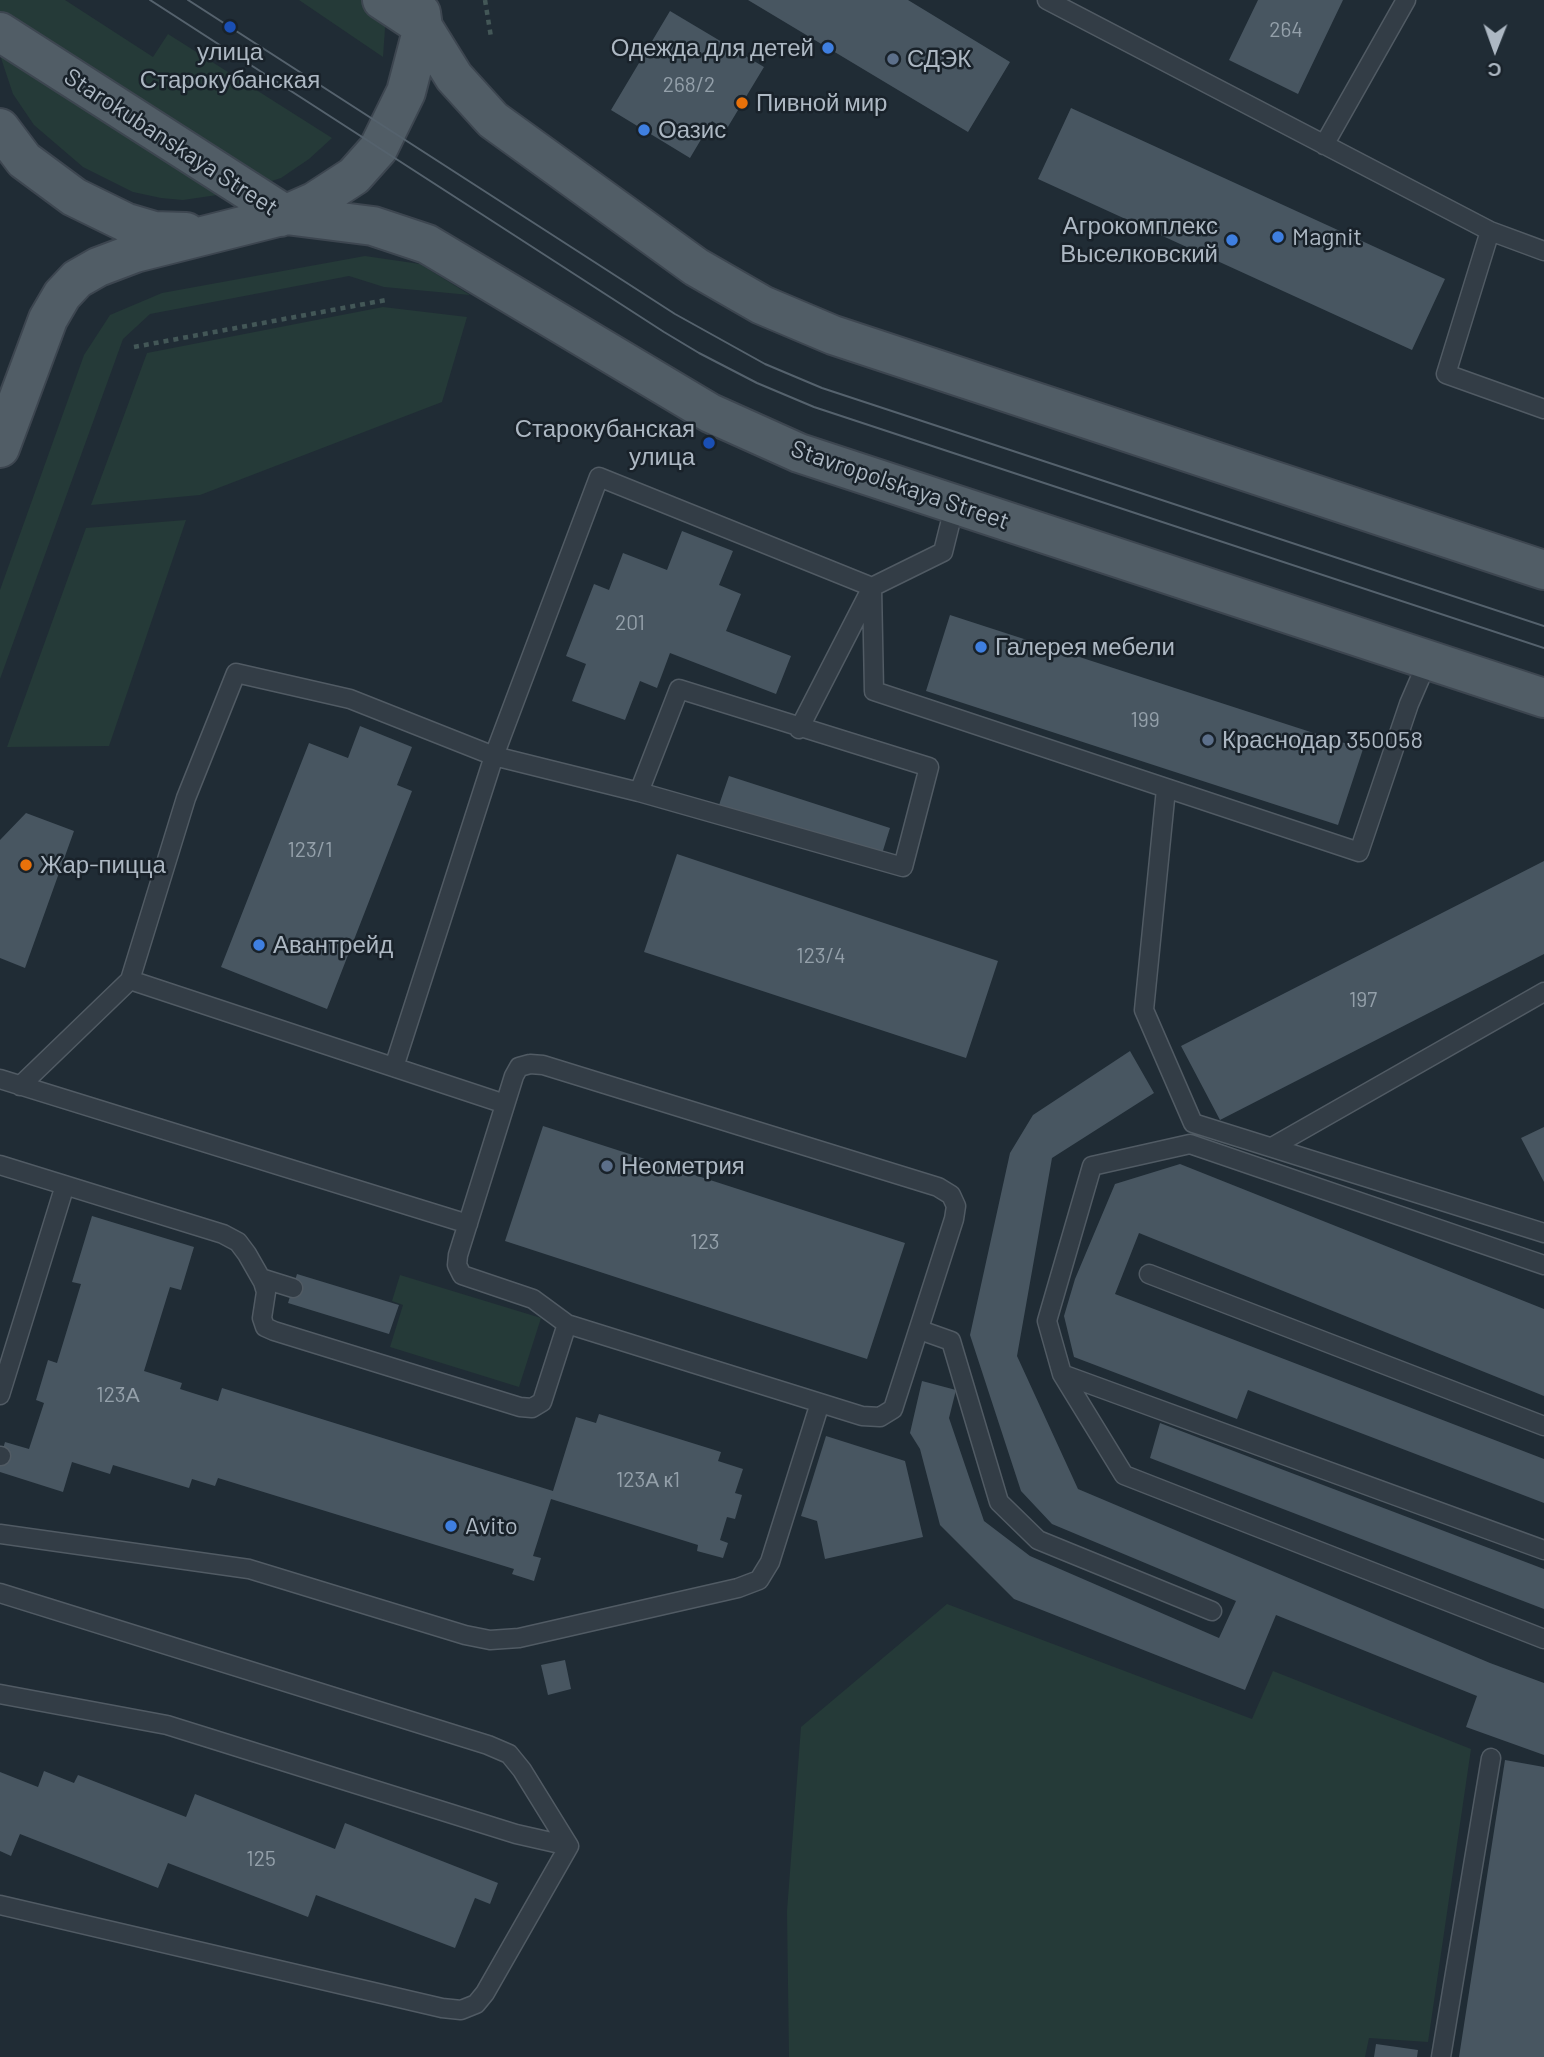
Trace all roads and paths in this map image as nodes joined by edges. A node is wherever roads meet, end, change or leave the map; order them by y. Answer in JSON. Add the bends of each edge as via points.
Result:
{"nodes":[{"id":1,"x":382,"y":0,"type":"edge"},
{"id":2,"x":485,"y":0,"type":"edge"},
{"id":3,"x":1047,"y":0,"type":"edge"},
{"id":4,"x":1406,"y":0,"type":"edge"},
{"id":5,"x":421,"y":13,"type":"edge"},
{"id":6,"x":0,"y":32,"type":"edge"},
{"id":7,"x":491,"y":37,"type":"dead end"},
{"id":8,"x":0,"y":128,"type":"edge"},
{"id":9,"x":1324,"y":145,"type":"junction"},
{"id":10,"x":286,"y":215,"type":"junction"},
{"id":11,"x":1490,"y":231,"type":"junction"},
{"id":12,"x":1544,"y":251,"type":"edge"},
{"id":13,"x":386,"y":300,"type":"dead end"},
{"id":14,"x":134,"y":348,"type":"dead end"},
{"id":15,"x":1544,"y":409,"type":"edge"},
{"id":16,"x":0,"y":448,"type":"edge"},
{"id":17,"x":955,"y":504,"type":"junction"},
{"id":18,"x":1544,"y":570,"type":"edge"},
{"id":19,"x":872,"y":587,"type":"junction"},
{"id":20,"x":1428,"y":660,"type":"junction"},
{"id":21,"x":1544,"y":698,"type":"edge"},
{"id":22,"x":799,"y":729,"type":"junction"},
{"id":23,"x":494,"y":756,"type":"junction"},
{"id":24,"x":1166,"y":789,"type":"junction"},
{"id":25,"x":639,"y":792,"type":"junction"},
{"id":26,"x":130,"y":979,"type":"junction"},
{"id":27,"x":1544,"y":992,"type":"edge"},
{"id":28,"x":394,"y":1067,"type":"junction"},
{"id":29,"x":0,"y":1079,"type":"edge"},
{"id":30,"x":20,"y":1086,"type":"junction"},
{"id":31,"x":505,"y":1104,"type":"junction"},
{"id":32,"x":1272,"y":1147,"type":"junction"},
{"id":33,"x":0,"y":1166,"type":"edge"},
{"id":34,"x":65,"y":1185,"type":"junction"},
{"id":35,"x":468,"y":1224,"type":"junction"},
{"id":36,"x":1544,"y":1233,"type":"edge"},
{"id":37,"x":1544,"y":1265,"type":"edge"},
{"id":38,"x":1149,"y":1274,"type":"dead end"},
{"id":39,"x":261,"y":1278,"type":"junction"},
{"id":40,"x":293,"y":1288,"type":"dead end"},
{"id":41,"x":567,"y":1324,"type":"junction"},
{"id":42,"x":920,"y":1330,"type":"junction"},
{"id":43,"x":1062,"y":1374,"type":"junction"},
{"id":44,"x":0,"y":1395,"type":"edge"},
{"id":45,"x":820,"y":1403,"type":"junction"},
{"id":46,"x":1544,"y":1426,"type":"edge"},
{"id":47,"x":0,"y":1534,"type":"edge"},
{"id":48,"x":1544,"y":1550,"type":"edge"},
{"id":49,"x":0,"y":1593,"type":"edge"},
{"id":50,"x":1212,"y":1611,"type":"dead end"},
{"id":51,"x":1544,"y":1639,"type":"edge"},
{"id":52,"x":0,"y":1694,"type":"edge"},
{"id":53,"x":1491,"y":1758,"type":"dead end"},
{"id":54,"x":569,"y":1846,"type":"junction"},
{"id":55,"x":0,"y":1905,"type":"edge"},
{"id":56,"x":1441,"y":2057,"type":"edge"}],
"edges":[{"from":1,"to":5,"type":"main road"},
{"from":2,"to":7,"type":"path"},
{"from":3,"to":9,"type":"lane"},
{"from":4,"to":9,"type":"lane"},
{"from":5,"to":10,"type":"main road","name":"Stavropolskaya Street","via":[[406,92],[378,149],[354,176]]},
{"from":5,"to":18,"type":"main road","via":[[454,77],[493,120],[696,267],[762,305],[832,335]]},
{"from":6,"to":10,"type":"main road","name":"Starokubanskaya Street"},
{"from":8,"to":10,"type":"main road","name":"Stavropolskaya Street","via":[[24,160],[50,181],[127,223],[155,231],[195,232]]},
{"from":9,"to":11,"type":"lane"},
{"from":10,"to":16,"type":"main road","name":"Starokubanskaya Street","via":[[135,253],[77,279],[48,319]]},
{"from":10,"to":17,"type":"main road","name":"Stavropolskaya Street","via":[[373,226],[427,244],[710,413],[799,453]]},
{"from":11,"to":12,"type":"lane"},
{"from":11,"to":15,"type":"lane","via":[[1446,374]]},
{"from":13,"to":14,"type":"path"},
{"from":17,"to":19,"type":"lane","via":[[943,552]]},
{"from":17,"to":20,"type":"main road","name":"Stavropolskaya Street"},
{"from":19,"to":22,"type":"lane"},
{"from":19,"to":23,"type":"lane","via":[[599,477]]},
{"from":19,"to":24,"type":"lane","via":[[874,691]]},
{"from":20,"to":21,"type":"main road","name":"Stavropolskaya Street"},
{"from":20,"to":24,"type":"lane","via":[[1359,852]]},
{"from":22,"to":25,"type":"lane","via":[[679,689]]},
{"from":22,"to":25,"type":"lane","via":[[929,767],[903,867]]},
{"from":23,"to":25,"type":"lane"},
{"from":23,"to":26,"type":"lane","via":[[349,699],[236,673],[186,798]]},
{"from":23,"to":28,"type":"lane"},
{"from":24,"to":32,"type":"lane","via":[[1144,1010],[1193,1123]]},
{"from":26,"to":28,"type":"lane"},
{"from":26,"to":30,"type":"lane"},
{"from":27,"to":32,"type":"lane"},
{"from":28,"to":31,"type":"lane"},
{"from":29,"to":30,"type":"lane"},
{"from":30,"to":35,"type":"lane"},
{"from":31,"to":35,"type":"lane"},
{"from":31,"to":42,"type":"lane","via":[[519,1067],[543,1065],[938,1187],[951,1195],[956,1206]]},
{"from":32,"to":36,"type":"lane"},
{"from":33,"to":34,"type":"lane"},
{"from":34,"to":39,"type":"lane","via":[[223,1234],[237,1242]]},
{"from":34,"to":44,"type":"lane"},
{"from":35,"to":41,"type":"lane","via":[[457,1265],[462,1275],[533,1299]]},
{"from":37,"to":43,"type":"lane","via":[[1190,1144],[1092,1166],[1047,1321]]},
{"from":38,"to":46,"type":"lane"},
{"from":39,"to":40,"type":"lane"},
{"from":39,"to":41,"type":"lane","via":[[266,1292],[265,1327],[520,1407],[533,1408],[542,1402]]},
{"from":41,"to":45,"type":"lane"},
{"from":42,"to":45,"type":"lane","via":[[893,1409],[880,1417],[862,1416]]},
{"from":42,"to":50,"type":"lane","via":[[951,1342],[999,1502],[1038,1540]]},
{"from":43,"to":48,"type":"lane"},
{"from":43,"to":51,"type":"lane","via":[[1124,1475]]},
{"from":45,"to":47,"type":"lane","via":[[770,1562],[759,1580],[519,1638],[490,1640],[465,1635],[249,1569]]},
{"from":49,"to":54,"type":"lane","via":[[509,1754]]},
{"from":52,"to":54,"type":"lane","via":[[166,1725],[516,1834]]},
{"from":53,"to":56,"type":"lane"},
{"from":54,"to":55,"type":"lane","via":[[485,1993],[476,2004],[461,2010]]}]}
